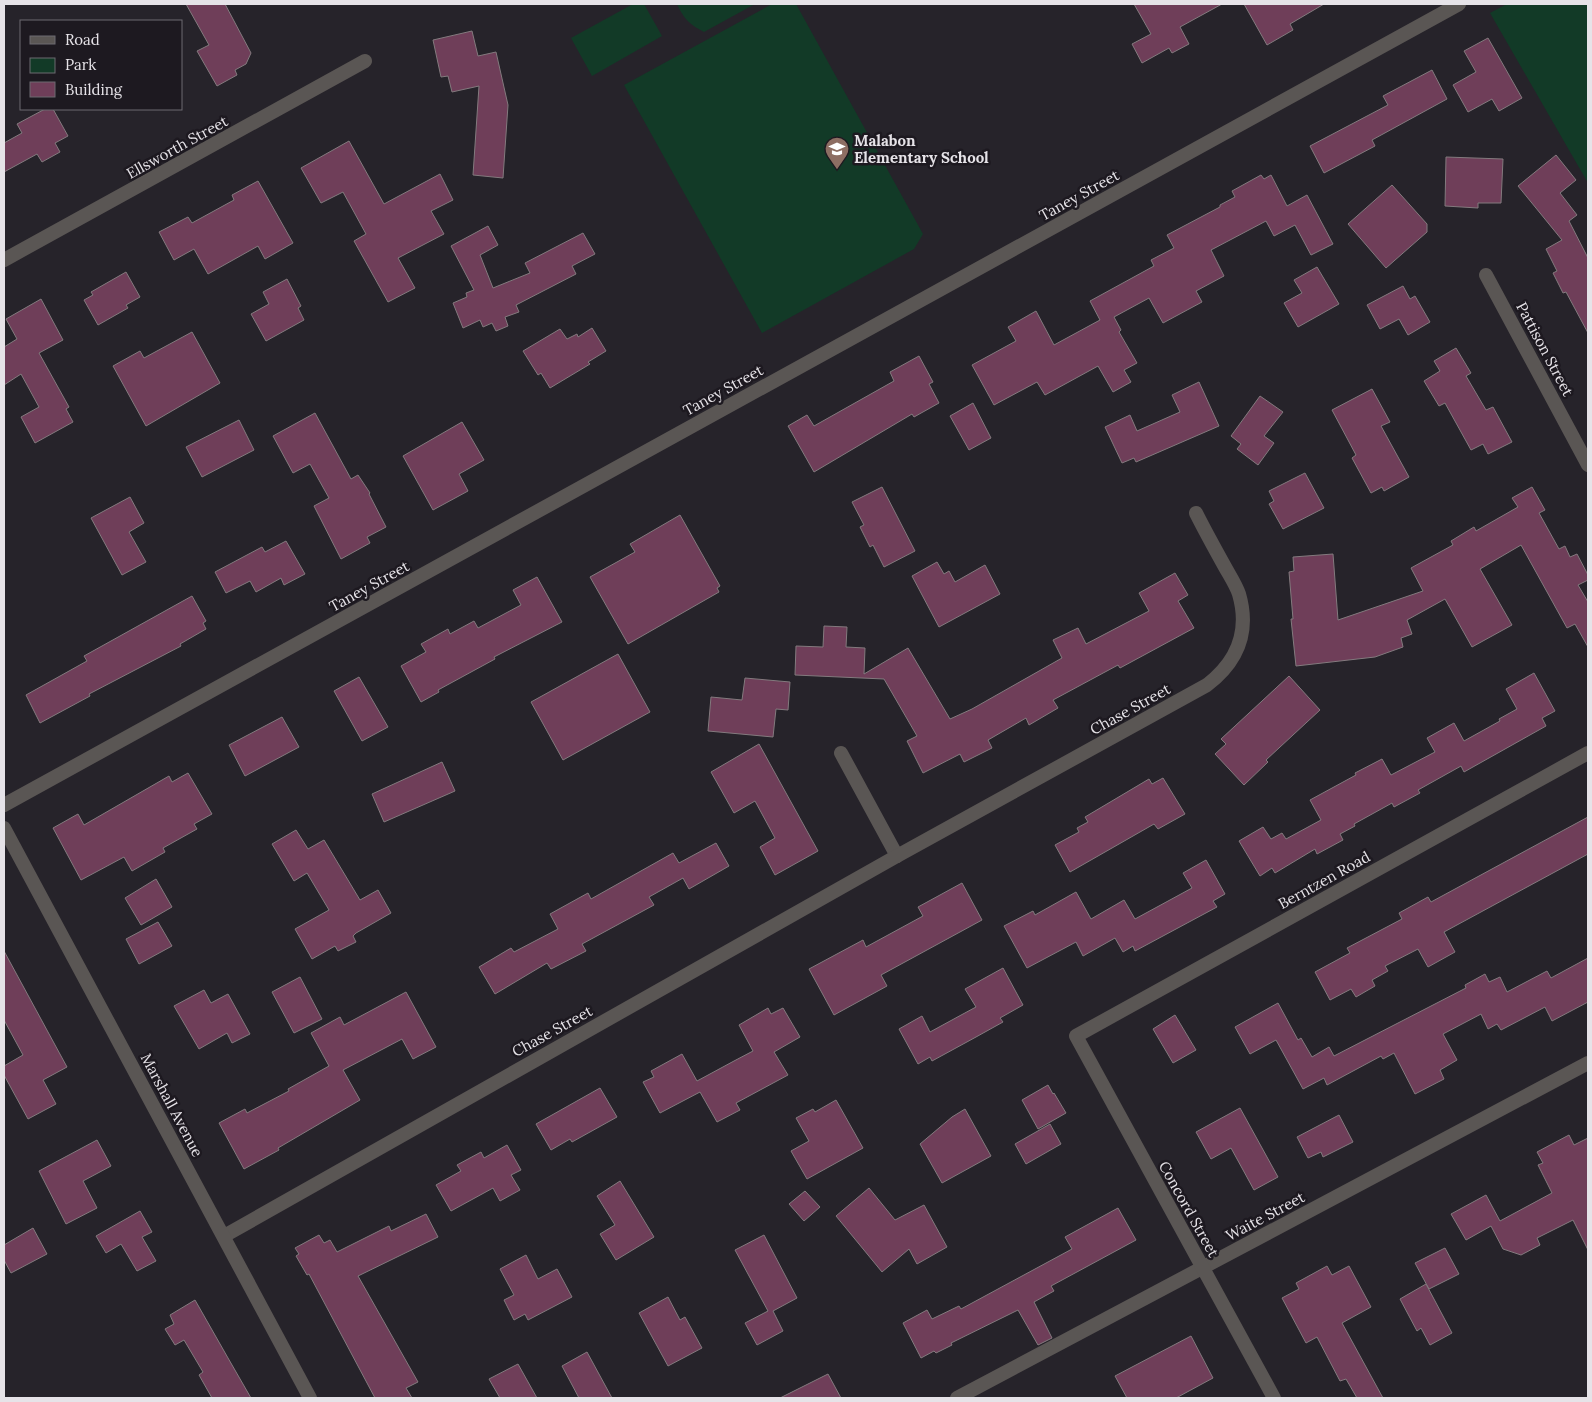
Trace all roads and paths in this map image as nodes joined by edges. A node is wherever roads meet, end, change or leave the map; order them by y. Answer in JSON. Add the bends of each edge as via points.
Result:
{"nodes":[{"id":1,"x":1459,"y":4,"type":"edge"},
{"id":2,"x":365,"y":61,"type":"dead end"},
{"id":3,"x":4,"y":260,"type":"edge"},
{"id":4,"x":1486,"y":275,"type":"dead end"},
{"id":5,"x":1588,"y":465,"type":"edge"},
{"id":6,"x":1196,"y":513,"type":"dead end"},
{"id":7,"x":841,"y":753,"type":"dead end"},
{"id":8,"x":1588,"y":753,"type":"edge"},
{"id":9,"x":4,"y":805,"type":"edge"},
{"id":10,"x":4,"y":828,"type":"edge"},
{"id":11,"x":896,"y":856,"type":"junction"},
{"id":12,"x":1076,"y":1036,"type":"joint"},
{"id":13,"x":1588,"y":1063,"type":"edge"},
{"id":14,"x":224,"y":1236,"type":"junction"},
{"id":15,"x":1202,"y":1267,"type":"junction"},
{"id":16,"x":310,"y":1398,"type":"edge"},
{"id":17,"x":957,"y":1398,"type":"edge"},
{"id":18,"x":1274,"y":1398,"type":"edge"}],
"edges":[{"from":1,"to":9,"type":"street","name":"Taney Street"},
{"from":2,"to":3,"type":"street","name":"Ellsworth Street"},
{"from":4,"to":5,"type":"street","name":"Pattison Street"},
{"from":6,"to":11,"type":"street","name":"Chase Street","via":[[1239,592],[1243,614],[1236,654],[1221,674],[1207,685]]},
{"from":7,"to":11,"type":"street"},
{"from":8,"to":12,"type":"street","name":"Berntzen Road"},
{"from":10,"to":14,"type":"street","name":"Marshall Avenue"},
{"from":11,"to":14,"type":"street","name":"Chase Street"},
{"from":12,"to":15,"type":"street","name":"Concord Street"},
{"from":13,"to":15,"type":"street","name":"Waite Street"},
{"from":14,"to":16,"type":"street","name":"Marshall Avenue"},
{"from":15,"to":17,"type":"street","name":"Waite Street"},
{"from":15,"to":18,"type":"street","name":"Concord Street"}]}
